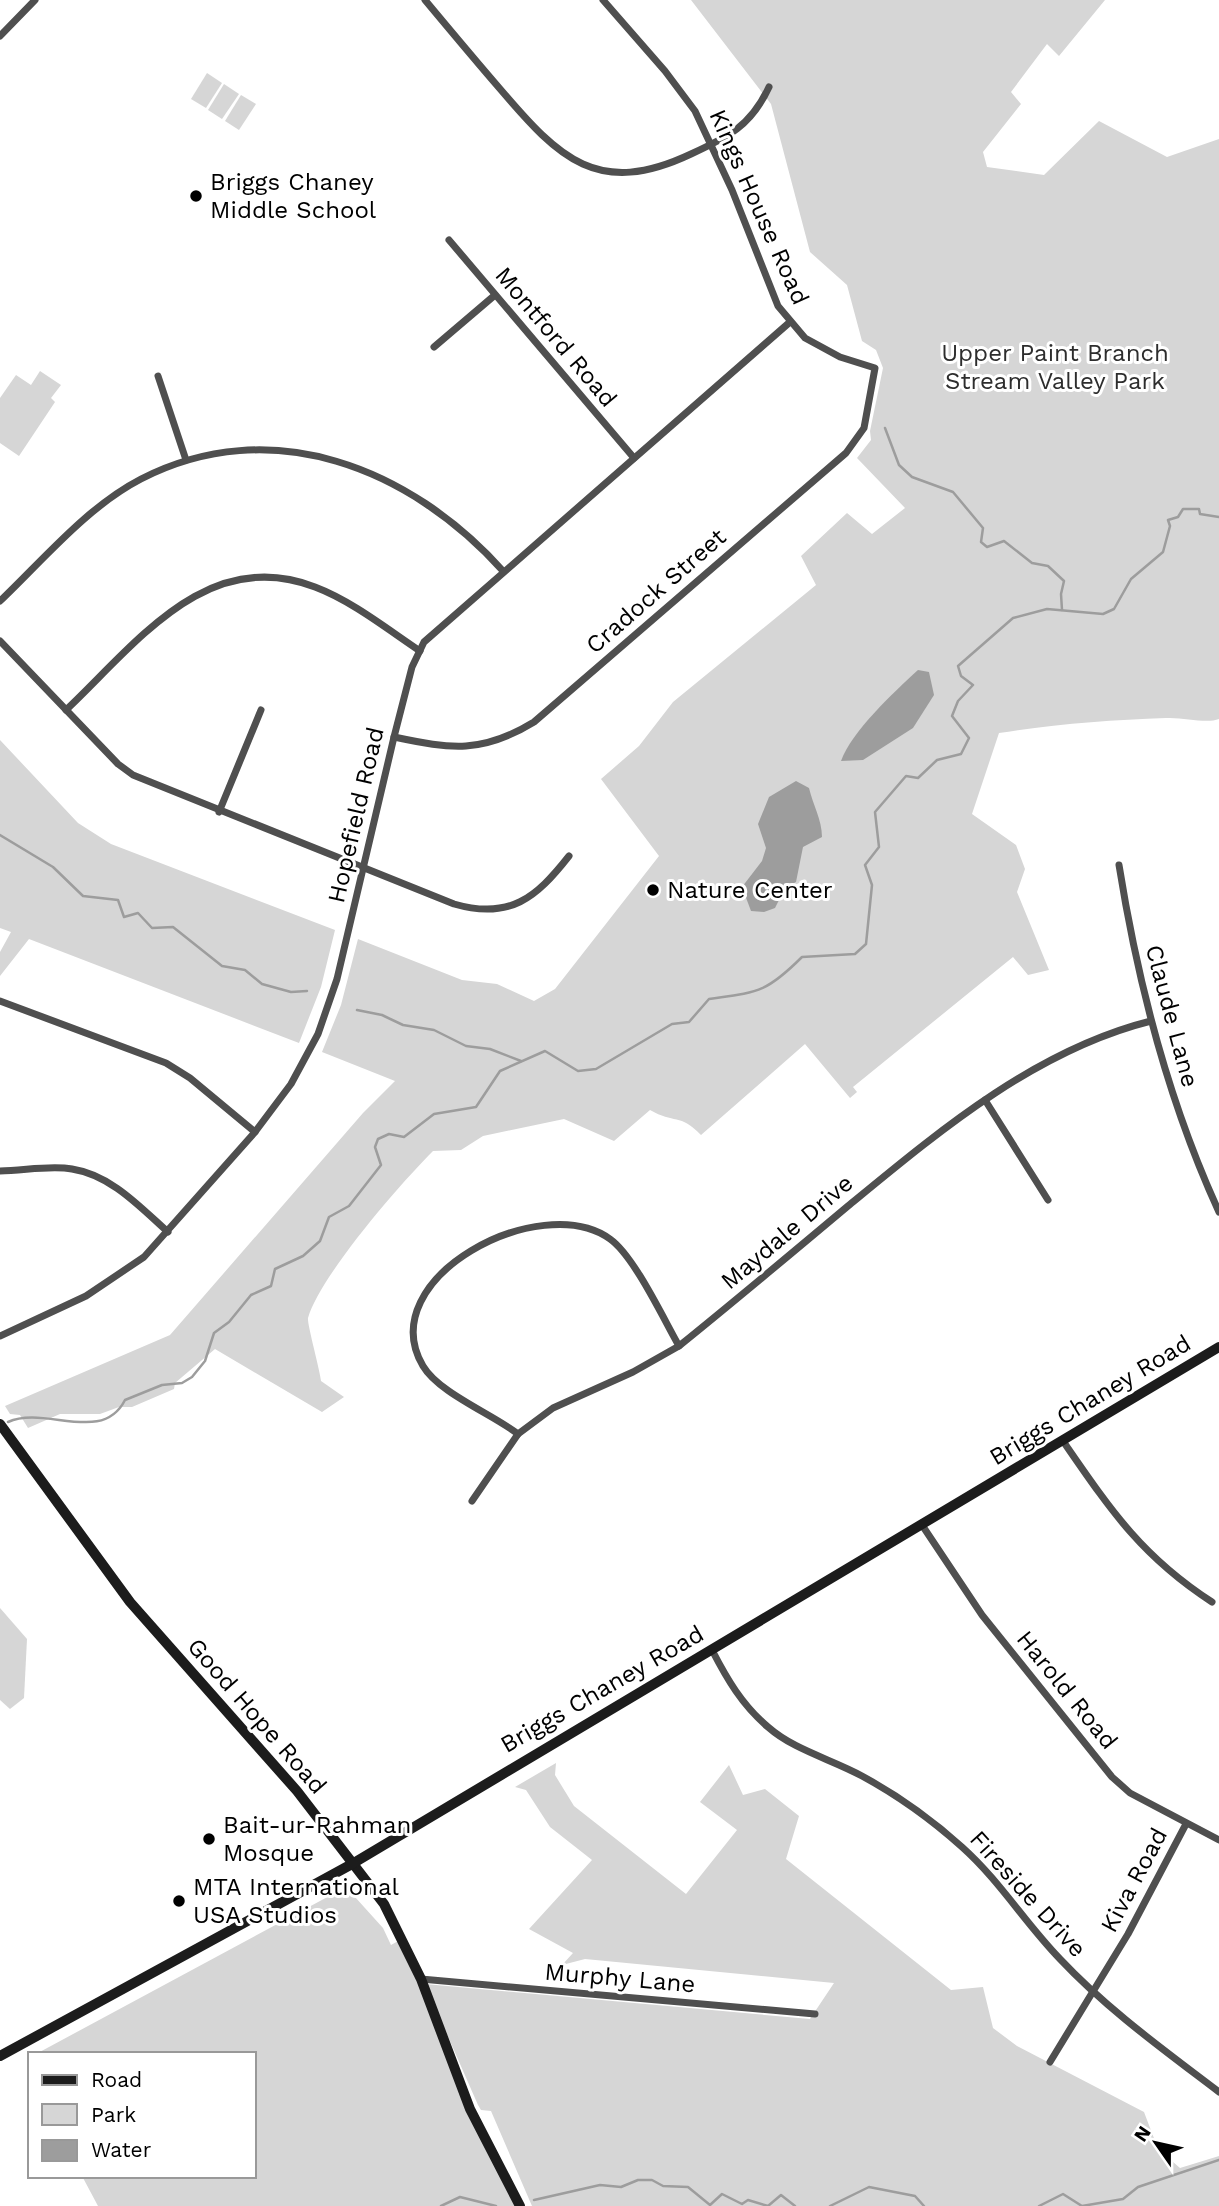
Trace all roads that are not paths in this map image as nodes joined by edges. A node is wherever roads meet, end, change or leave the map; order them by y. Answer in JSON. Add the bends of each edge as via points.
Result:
{"nodes":[{"id":1,"x":35,"y":0,"type":"edge"},
{"id":2,"x":425,"y":0,"type":"edge"},
{"id":3,"x":603,"y":0,"type":"edge"},
{"id":4,"x":0,"y":36,"type":"edge"},
{"id":5,"x":769,"y":87,"type":"dead end"},
{"id":6,"x":712,"y":145,"type":"junction"},
{"id":7,"x":449,"y":240,"type":"dead end"},
{"id":8,"x":495,"y":295,"type":"junction"},
{"id":9,"x":790,"y":323,"type":"junction"},
{"id":10,"x":434,"y":347,"type":"dead end"},
{"id":11,"x":875,"y":368,"type":"joint"},
{"id":12,"x":158,"y":376,"type":"dead end"},
{"id":13,"x":634,"y":458,"type":"junction"},
{"id":14,"x":186,"y":460,"type":"junction"},
{"id":15,"x":503,"y":571,"type":"junction"},
{"id":16,"x":0,"y":601,"type":"edge"},
{"id":17,"x":0,"y":640,"type":"edge"},
{"id":18,"x":420,"y":651,"type":"junction"},
{"id":19,"x":66,"y":710,"type":"junction"},
{"id":20,"x":261,"y":710,"type":"dead end"},
{"id":21,"x":394,"y":737,"type":"junction"},
{"id":22,"x":219,"y":812,"type":"junction"},
{"id":23,"x":569,"y":856,"type":"dead end"},
{"id":24,"x":1119,"y":864,"type":"dead end"},
{"id":25,"x":363,"y":868,"type":"junction"},
{"id":26,"x":0,"y":1001,"type":"edge"},
{"id":27,"x":1151,"y":1021,"type":"junction"},
{"id":28,"x":985,"y":1100,"type":"junction"},
{"id":29,"x":255,"y":1132,"type":"junction"},
{"id":30,"x":0,"y":1171,"type":"edge"},
{"id":31,"x":1048,"y":1200,"type":"dead end"},
{"id":32,"x":1219,"y":1212,"type":"edge"},
{"id":33,"x":168,"y":1232,"type":"junction"},
{"id":34,"x":0,"y":1336,"type":"edge"},
{"id":35,"x":679,"y":1346,"type":"junction"},
{"id":36,"x":1219,"y":1347,"type":"edge"},
{"id":37,"x":0,"y":1424,"type":"edge"},
{"id":38,"x":518,"y":1433,"type":"junction"},
{"id":39,"x":1063,"y":1441,"type":"junction"},
{"id":40,"x":472,"y":1501,"type":"dead end"},
{"id":41,"x":922,"y":1525,"type":"junction"},
{"id":42,"x":1212,"y":1602,"type":"dead end"},
{"id":43,"x":712,"y":1650,"type":"junction"},
{"id":44,"x":1186,"y":1824,"type":"junction"},
{"id":45,"x":1219,"y":1840,"type":"edge"},
{"id":46,"x":352,"y":1864,"type":"junction"},
{"id":47,"x":421,"y":1979,"type":"junction"},
{"id":48,"x":1093,"y":1993,"type":"junction"},
{"id":49,"x":815,"y":2014,"type":"dead end"},
{"id":50,"x":0,"y":2056,"type":"edge"},
{"id":51,"x":1050,"y":2062,"type":"dead end"},
{"id":52,"x":1219,"y":2092,"type":"edge"},
{"id":53,"x":520,"y":2206,"type":"edge"}],
"edges":[{"from":1,"to":4,"type":"street"},
{"from":2,"to":6,"type":"street","via":[[541,137],[580,164],[609,171],[643,171]]},
{"from":3,"to":6,"type":"street","name":"Kings House Road","via":[[666,71],[695,111]]},
{"from":5,"to":6,"type":"street","via":[[747,123]]},
{"from":6,"to":9,"type":"street","name":"Kings House Road","via":[[768,287]]},
{"from":7,"to":8,"type":"street","name":"Montford Road"},
{"from":8,"to":10,"type":"street"},
{"from":8,"to":13,"type":"street","name":"Montford Road"},
{"from":9,"to":11,"type":"street","name":"Kings House Road","via":[[821,347]]},
{"from":9,"to":13,"type":"street","name":"Hopefield Road"},
{"from":11,"to":21,"type":"street","name":"Cradock Street","via":[[864,428],[846,453],[534,722],[495,742],[469,747],[446,748]]},
{"from":12,"to":14,"type":"street"},
{"from":13,"to":15,"type":"street","name":"Hopefield Road"},
{"from":14,"to":15,"type":"street","via":[[263,448],[344,463],[388,482],[452,520]]},
{"from":14,"to":16,"type":"street","via":[[103,503]]},
{"from":15,"to":18,"type":"street","name":"Hopefield Road","via":[[441,625]]},
{"from":17,"to":19,"type":"street"},
{"from":18,"to":19,"type":"street","via":[[317,587],[289,579],[245,577],[202,590],[174,608]]},
{"from":18,"to":21,"type":"street","name":"Hopefield Road"},
{"from":19,"to":22,"type":"street","via":[[134,775]]},
{"from":20,"to":22,"type":"street"},
{"from":21,"to":25,"type":"street","name":"Hopefield Road"},
{"from":22,"to":25,"type":"street"},
{"from":23,"to":25,"type":"street","via":[[533,896],[513,906],[486,910],[454,904]]},
{"from":24,"to":27,"type":"street","name":"Claude Lane","via":[[1133,954]]},
{"from":25,"to":29,"type":"street","name":"Hopefield Road","via":[[337,979],[318,1034],[291,1084]]},
{"from":26,"to":29,"type":"street","via":[[166,1063],[190,1077]]},
{"from":27,"to":28,"type":"street","name":"Maydale Drive","via":[[1066,1055]]},
{"from":27,"to":32,"type":"street","name":"Claude Lane","via":[[1181,1118]]},
{"from":28,"to":31,"type":"street"},
{"from":28,"to":35,"type":"street","name":"Maydale Drive","via":[[928,1141]]},
{"from":29,"to":33,"type":"street","name":"Hopefield Road"},
{"from":30,"to":33,"type":"street","via":[[63,1168],[91,1174],[116,1187]]},
{"from":33,"to":34,"type":"street","name":"Hopefield Road","via":[[113,1281]]},
{"from":35,"to":38,"type":"street","name":"Maydale Drive","via":[[553,1408]]},
{"from":35,"to":38,"type":"street","via":[[625,1254],[596,1230],[578,1223],[547,1222],[481,1246],[448,1269],[422,1297],[414,1314],[413,1342],[430,1376]]},
{"from":36,"to":39,"type":"main road","name":"Briggs Chaney Road"},
{"from":37,"to":46,"type":"main road","name":"Good Hope Road","via":[[130,1602],[297,1791]]},
{"from":38,"to":40,"type":"street","name":"Maydale Drive"},
{"from":39,"to":41,"type":"main road","name":"Briggs Chaney Road"},
{"from":39,"to":42,"type":"street","via":[[1134,1540],[1176,1579]]},
{"from":41,"to":43,"type":"main road","name":"Briggs Chaney Road"},
{"from":41,"to":44,"type":"street","name":"Harold Road","via":[[982,1615],[1112,1777],[1130,1793]]},
{"from":43,"to":46,"type":"main road","name":"Briggs Chaney Road"},
{"from":43,"to":48,"type":"street","name":"Fireside Drive","via":[[742,1702],[769,1729],[862,1776],[961,1846]]},
{"from":44,"to":45,"type":"street","name":"Harold Road"},
{"from":44,"to":48,"type":"street","name":"Kiva Road"},
{"from":46,"to":47,"type":"main road","name":"Good Hope Road","via":[[384,1904]]},
{"from":46,"to":50,"type":"main road","name":"Briggs Chaney Road"},
{"from":47,"to":49,"type":"street","name":"Murphy Lane"},
{"from":47,"to":53,"type":"main road","name":"Good Hope Road","via":[[470,2109]]},
{"from":48,"to":51,"type":"street","name":"Kiva Road"},
{"from":48,"to":52,"type":"street","name":"Fireside Drive"}]}
